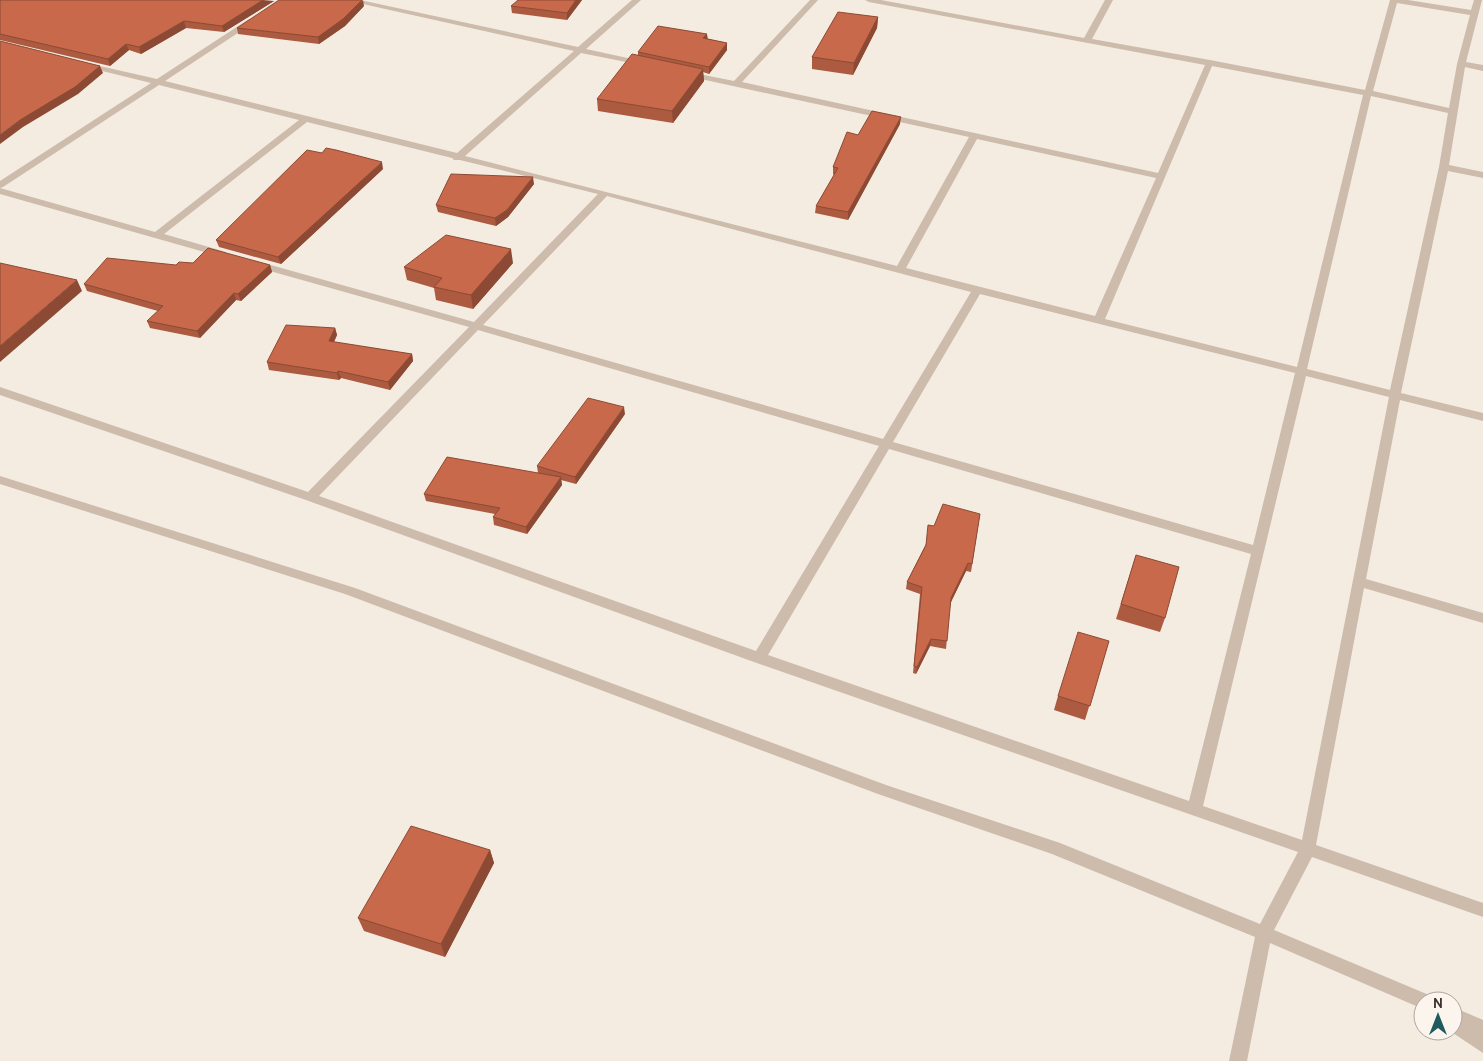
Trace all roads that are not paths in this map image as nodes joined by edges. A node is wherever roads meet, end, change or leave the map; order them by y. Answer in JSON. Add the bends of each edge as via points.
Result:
{"nodes":[{"id":1,"x":349,"y":0,"type":"edge"},
{"id":2,"x":637,"y":0,"type":"edge"},
{"id":3,"x":814,"y":0,"type":"edge"},
{"id":4,"x":870,"y":0,"type":"edge"},
{"id":5,"x":1109,"y":0,"type":"edge"},
{"id":6,"x":1394,"y":0,"type":"edge"},
{"id":7,"x":1478,"y":0,"type":"edge"},
{"id":8,"x":1474,"y":13,"type":"junction"},
{"id":9,"x":260,"y":15,"type":"edge"},
{"id":10,"x":1087,"y":40,"type":"junction"},
{"id":11,"x":581,"y":50,"type":"junction"},
{"id":12,"x":74,"y":61,"type":"edge"},
{"id":13,"x":1210,"y":62,"type":"junction"},
{"id":14,"x":1461,"y":64,"type":"junction"},
{"id":15,"x":649,"y":65,"type":"edge"},
{"id":16,"x":1483,"y":68,"type":"edge"},
{"id":17,"x":678,"y":71,"type":"edge"},
{"id":18,"x":158,"y":82,"type":"junction"},
{"id":19,"x":736,"y":84,"type":"junction"},
{"id":20,"x":1368,"y":92,"type":"junction"},
{"id":21,"x":1454,"y":112,"type":"junction"},
{"id":22,"x":305,"y":119,"type":"junction"},
{"id":23,"x":975,"y":135,"type":"junction"},
{"id":24,"x":457,"y":158,"type":"junction"},
{"id":25,"x":1444,"y":167,"type":"junction"},
{"id":26,"x":1483,"y":175,"type":"edge"},
{"id":27,"x":1161,"y":176,"type":"junction"},
{"id":28,"x":0,"y":185,"type":"edge"},
{"id":29,"x":0,"y":192,"type":"edge"},
{"id":30,"x":606,"y":194,"type":"junction"},
{"id":31,"x":156,"y":236,"type":"junction"},
{"id":32,"x":900,"y":270,"type":"junction"},
{"id":33,"x":977,"y":290,"type":"junction"},
{"id":34,"x":1099,"y":320,"type":"junction"},
{"id":35,"x":478,"y":325,"type":"junction"},
{"id":36,"x":1300,"y":371,"type":"junction"},
{"id":37,"x":0,"y":391,"type":"edge"},
{"id":38,"x":1395,"y":395,"type":"junction"},
{"id":39,"x":1483,"y":417,"type":"edge"},
{"id":40,"x":886,"y":445,"type":"junction"},
{"id":41,"x":0,"y":480,"type":"edge"},
{"id":42,"x":310,"y":497,"type":"junction"},
{"id":43,"x":1258,"y":551,"type":"junction"},
{"id":44,"x":1359,"y":582,"type":"junction"},
{"id":45,"x":1483,"y":618,"type":"edge"},
{"id":46,"x":759,"y":658,"type":"junction"},
{"id":47,"x":1194,"y":810,"type":"junction"},
{"id":48,"x":1308,"y":849,"type":"junction"},
{"id":49,"x":1483,"y":910,"type":"edge"},
{"id":50,"x":1264,"y":933,"type":"junction"},
{"id":51,"x":1413,"y":997,"type":"edge"},
{"id":52,"x":1463,"y":1019,"type":"edge"},
{"id":53,"x":1483,"y":1028,"type":"edge"},
{"id":54,"x":1463,"y":1030,"type":"edge"},
{"id":55,"x":1483,"y":1045,"type":"edge"},
{"id":56,"x":1238,"y":1061,"type":"edge"}],
"edges":[{"from":1,"to":11,"type":"street"},
{"from":2,"to":11,"type":"street"},
{"from":3,"to":19,"type":"street"},
{"from":4,"to":10,"type":"street"},
{"from":5,"to":10,"type":"street"},
{"from":6,"to":8,"type":"street"},
{"from":6,"to":20,"type":"street"},
{"from":7,"to":8,"type":"street"},
{"from":8,"to":14,"type":"street"},
{"from":9,"to":18,"type":"street"},
{"from":10,"to":13,"type":"street"},
{"from":11,"to":15,"type":"street"},
{"from":11,"to":24,"type":"street"},
{"from":12,"to":18,"type":"street"},
{"from":13,"to":20,"type":"street"},
{"from":13,"to":27,"type":"street"},
{"from":14,"to":16,"type":"street"},
{"from":14,"to":21,"type":"street"},
{"from":17,"to":19,"type":"street"},
{"from":18,"to":22,"type":"street"},
{"from":18,"to":28,"type":"street"},
{"from":19,"to":23,"type":"street"},
{"from":20,"to":21,"type":"street"},
{"from":20,"to":36,"type":"street"},
{"from":21,"to":25,"type":"street"},
{"from":22,"to":24,"type":"street"},
{"from":22,"to":31,"type":"street"},
{"from":23,"to":27,"type":"street"},
{"from":23,"to":32,"type":"street"},
{"from":24,"to":30,"type":"street"},
{"from":25,"to":26,"type":"street"},
{"from":25,"to":38,"type":"street"},
{"from":27,"to":34,"type":"street"},
{"from":29,"to":31,"type":"street"},
{"from":30,"to":32,"type":"street"},
{"from":30,"to":35,"type":"street"},
{"from":31,"to":35,"type":"street"},
{"from":32,"to":33,"type":"street"},
{"from":33,"to":34,"type":"street"},
{"from":33,"to":40,"type":"street"},
{"from":34,"to":36,"type":"street"},
{"from":35,"to":40,"type":"street"},
{"from":35,"to":42,"type":"street"},
{"from":36,"to":38,"type":"street"},
{"from":36,"to":43,"type":"street"},
{"from":37,"to":42,"type":"street"},
{"from":38,"to":39,"type":"street"},
{"from":38,"to":44,"type":"street"},
{"from":40,"to":43,"type":"street"},
{"from":40,"to":46,"type":"street"},
{"from":41,"to":50,"type":"street","via":[[350,591],[883,790],[1055,848]]},
{"from":42,"to":46,"type":"street"},
{"from":43,"to":47,"type":"street"},
{"from":44,"to":45,"type":"street"},
{"from":44,"to":48,"type":"street"},
{"from":46,"to":47,"type":"street"},
{"from":47,"to":48,"type":"street"},
{"from":48,"to":49,"type":"street"},
{"from":48,"to":50,"type":"street"},
{"from":50,"to":51,"type":"street"},
{"from":50,"to":56,"type":"street"},
{"from":52,"to":53,"type":"street"},
{"from":54,"to":55,"type":"street"}]}
